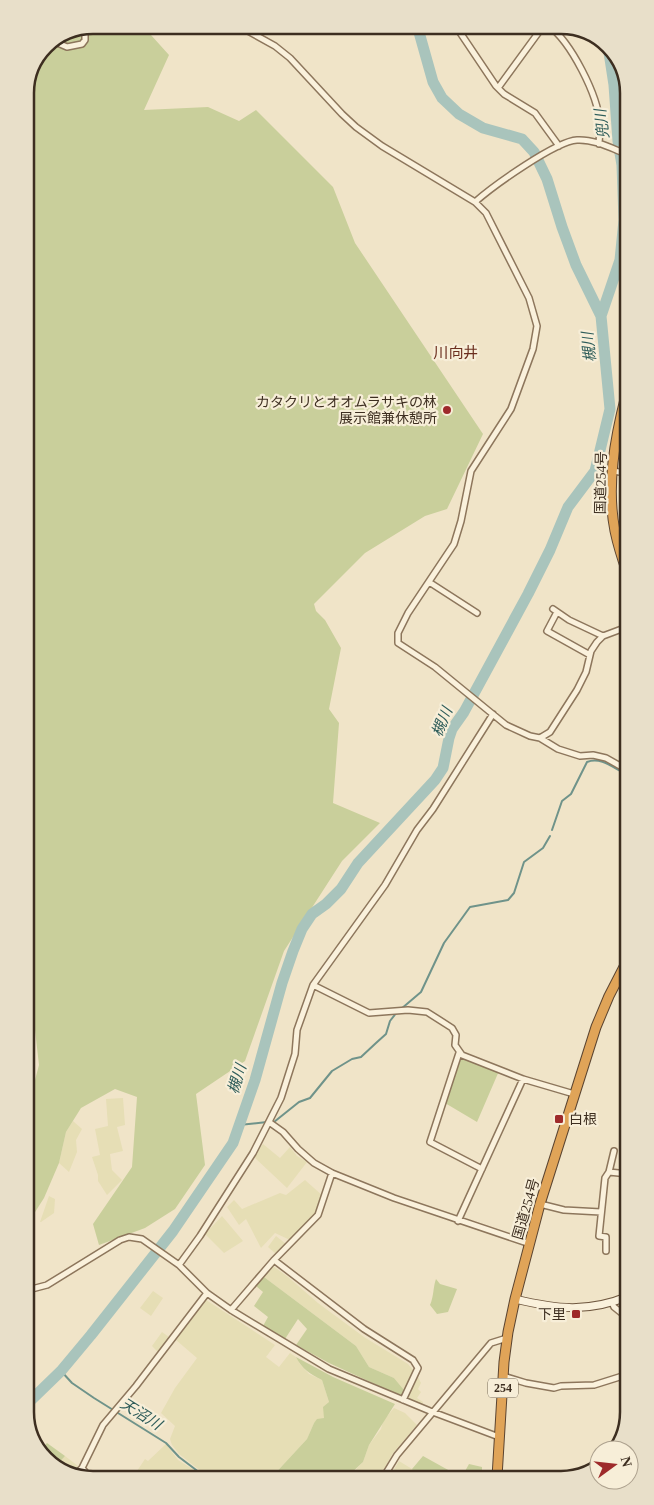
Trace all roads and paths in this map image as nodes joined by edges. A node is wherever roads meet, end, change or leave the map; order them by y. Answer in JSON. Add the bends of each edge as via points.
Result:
{"nodes":[{"id":1,"x":253,"y":34,"type":"edge"},
{"id":2,"x":461,"y":34,"type":"edge"},
{"id":3,"x":537,"y":34,"type":"edge"},
{"id":4,"x":557,"y":34,"type":"edge"},
{"id":5,"x":85,"y":35,"type":"edge"},
{"id":6,"x":60,"y":44,"type":"edge"},
{"id":7,"x":498,"y":88,"type":"junction"},
{"id":8,"x":601,"y":144,"type":"junction"},
{"id":9,"x":558,"y":146,"type":"junction"},
{"id":10,"x":620,"y":152,"type":"edge"},
{"id":11,"x":475,"y":202,"type":"junction"},
{"id":12,"x":620,"y":418,"type":"edge"},
{"id":13,"x":612,"y":471,"type":"junction"},
{"id":14,"x":620,"y":472,"type":"edge"},
{"id":15,"x":620,"y":543,"type":"edge"},
{"id":16,"x":429,"y":582,"type":"junction"},
{"id":17,"x":477,"y":612,"type":"dead end"},
{"id":18,"x":620,"y":630,"type":"edge"},
{"id":19,"x":603,"y":636,"type":"junction"},
{"id":20,"x":590,"y":655,"type":"junction"},
{"id":21,"x":493,"y":714,"type":"junction"},
{"id":22,"x":540,"y":738,"type":"junction"},
{"id":23,"x":620,"y":766,"type":"edge"},
{"id":24,"x":620,"y":975,"type":"edge"},
{"id":25,"x":313,"y":985,"type":"junction"},
{"id":26,"x":459,"y":1053,"type":"junction"},
{"id":27,"x":523,"y":1079,"type":"junction"},
{"id":28,"x":574,"y":1094,"type":"junction"},
{"id":29,"x":269,"y":1122,"type":"junction"},
{"id":30,"x":614,"y":1151,"type":"dead end"},
{"id":31,"x":482,"y":1169,"type":"junction"},
{"id":32,"x":609,"y":1172,"type":"junction"},
{"id":33,"x":332,"y":1173,"type":"junction"},
{"id":34,"x":620,"y":1173,"type":"edge"},
{"id":35,"x":540,"y":1204,"type":"junction"},
{"id":36,"x":601,"y":1212,"type":"junction"},
{"id":37,"x":458,"y":1221,"type":"junction"},
{"id":38,"x":530,"y":1244,"type":"junction"},
{"id":39,"x":606,"y":1251,"type":"dead end"},
{"id":40,"x":274,"y":1260,"type":"junction"},
{"id":41,"x":178,"y":1264,"type":"junction"},
{"id":42,"x":34,"y":1288,"type":"edge"},
{"id":43,"x":207,"y":1293,"type":"junction"},
{"id":44,"x":515,"y":1299,"type":"junction"},
{"id":45,"x":620,"y":1299,"type":"edge"},
{"id":46,"x":612,"y":1302,"type":"junction"},
{"id":47,"x":231,"y":1310,"type":"junction"},
{"id":48,"x":620,"y":1312,"type":"edge"},
{"id":49,"x":507,"y":1338,"type":"junction"},
{"id":50,"x":503,"y":1376,"type":"junction"},
{"id":51,"x":620,"y":1377,"type":"edge"},
{"id":52,"x":402,"y":1400,"type":"junction"},
{"id":53,"x":434,"y":1413,"type":"junction"},
{"id":54,"x":499,"y":1437,"type":"junction"},
{"id":55,"x":82,"y":1468,"type":"joint"},
{"id":56,"x":84,"y":1470,"type":"edge"},
{"id":57,"x":388,"y":1471,"type":"edge"},
{"id":58,"x":497,"y":1471,"type":"edge"}],
"edges":[{"from":1,"to":11,"type":"street","via":[[290,58],[356,127]]},
{"from":2,"to":7,"type":"street"},
{"from":3,"to":7,"type":"street"},
{"from":4,"to":8,"type":"street","via":[[586,80],[598,112]]},
{"from":5,"to":6,"type":"street","via":[[82,44],[67,47]]},
{"from":7,"to":9,"type":"street","via":[[535,113]]},
{"from":8,"to":9,"type":"street","via":[[577,140]]},
{"from":8,"to":10,"type":"street"},
{"from":9,"to":11,"type":"street","via":[[494,185]]},
{"from":11,"to":16,"type":"street","via":[[486,213],[529,298],[537,326],[533,349],[511,409],[471,471],[454,544]]},
{"from":12,"to":13,"type":"highway","name":"国道254号"},
{"from":13,"to":14,"type":"street"},
{"from":13,"to":15,"type":"highway","name":"国道254号","via":[[612,506]]},
{"from":16,"to":17,"type":"street"},
{"from":16,"to":21,"type":"street","via":[[408,613],[397,639],[401,646],[435,667]]},
{"from":18,"to":19,"type":"street"},
{"from":19,"to":20,"type":"street"},
{"from":19,"to":20,"type":"street","via":[[555,610],[547,631]]},
{"from":20,"to":22,"type":"street","via":[[577,690],[550,732]]},
{"from":21,"to":22,"type":"street","via":[[519,732]]},
{"from":21,"to":25,"type":"street","via":[[385,885]]},
{"from":22,"to":23,"type":"street","via":[[558,749],[580,756],[606,758]]},
{"from":24,"to":28,"type":"highway","name":"国道254号","number":"254","via":[[596,1027]]},
{"from":25,"to":26,"type":"street","via":[[369,1013],[427,1012],[452,1028]]},
{"from":25,"to":29,"type":"street","via":[[296,1030],[295,1054],[287,1084]]},
{"from":26,"to":27,"type":"street"},
{"from":26,"to":31,"type":"street","via":[[430,1142]]},
{"from":27,"to":28,"type":"street"},
{"from":27,"to":31,"type":"street"},
{"from":28,"to":35,"type":"highway","name":"国道254号","number":"254"},
{"from":29,"to":33,"type":"street","via":[[314,1162]]},
{"from":29,"to":41,"type":"street","via":[[200,1236]]},
{"from":30,"to":32,"type":"street"},
{"from":31,"to":37,"type":"street"},
{"from":32,"to":34,"type":"street"},
{"from":32,"to":36,"type":"street","via":[[605,1178]]},
{"from":33,"to":37,"type":"street"},
{"from":33,"to":40,"type":"street","via":[[318,1215]]},
{"from":35,"to":36,"type":"street","via":[[564,1210]]},
{"from":35,"to":38,"type":"highway","name":"国道254号","number":"254"},
{"from":36,"to":39,"type":"street","via":[[599,1236],[606,1237]]},
{"from":37,"to":38,"type":"street"},
{"from":38,"to":44,"type":"highway","name":"国道254号","number":"254"},
{"from":40,"to":47,"type":"street"},
{"from":40,"to":52,"type":"street","via":[[364,1329],[413,1360],[418,1368]]},
{"from":41,"to":42,"type":"street","via":[[143,1240],[128,1237],[47,1285]]},
{"from":41,"to":43,"type":"street"},
{"from":43,"to":47,"type":"street"},
{"from":43,"to":55,"type":"street","via":[[103,1425]]},
{"from":44,"to":46,"type":"street","via":[[567,1308],[588,1308]]},
{"from":44,"to":49,"type":"highway","name":"国道254号","number":"254"},
{"from":45,"to":46,"type":"street"},
{"from":46,"to":48,"type":"street"},
{"from":47,"to":52,"type":"street","via":[[329,1369]]},
{"from":49,"to":50,"type":"highway","name":"国道254号","number":"254"},
{"from":49,"to":53,"type":"street","via":[[491,1343]]},
{"from":50,"to":51,"type":"street","via":[[554,1388],[594,1385]]},
{"from":50,"to":54,"type":"highway","name":"国道254号","number":"254"},
{"from":52,"to":53,"type":"street"},
{"from":53,"to":54,"type":"street"},
{"from":53,"to":57,"type":"street","via":[[397,1455]]},
{"from":54,"to":58,"type":"highway","name":"国道254号","number":"254"},
{"from":55,"to":56,"type":"street"}]}
